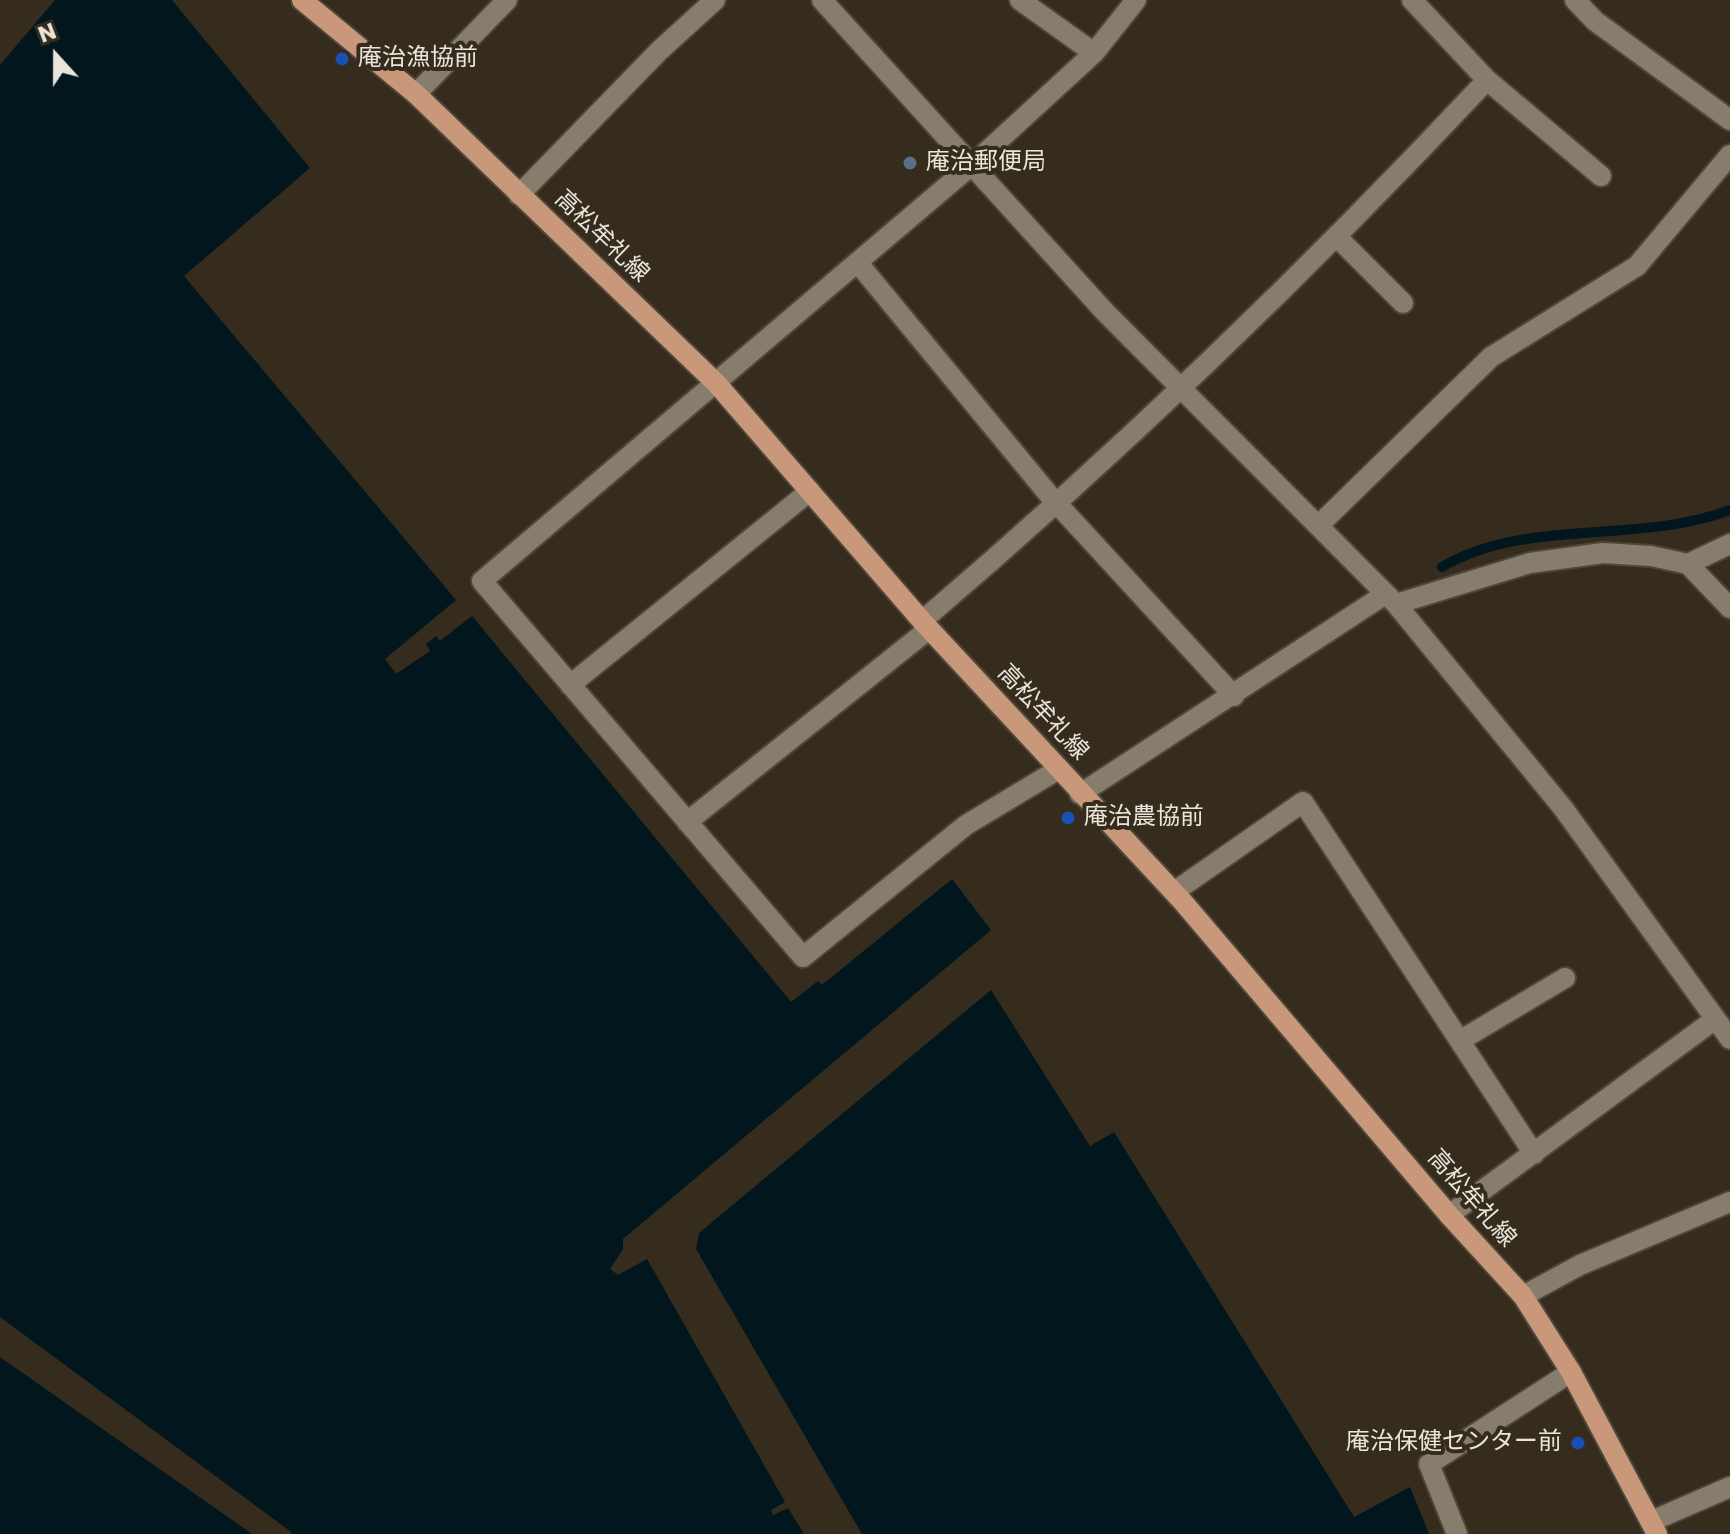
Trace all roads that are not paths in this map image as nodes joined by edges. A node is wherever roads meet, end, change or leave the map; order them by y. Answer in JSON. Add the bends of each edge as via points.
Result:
{"nodes":[{"id":1,"x":302,"y":0,"type":"edge"},
{"id":2,"x":507,"y":0,"type":"edge"},
{"id":3,"x":715,"y":0,"type":"edge"},
{"id":4,"x":822,"y":0,"type":"edge"},
{"id":5,"x":1020,"y":0,"type":"edge"},
{"id":6,"x":1136,"y":0,"type":"edge"},
{"id":7,"x":1412,"y":0,"type":"edge"},
{"id":8,"x":1575,"y":0,"type":"edge"},
{"id":9,"x":1094,"y":53,"type":"junction"},
{"id":10,"x":1487,"y":80,"type":"junction"},
{"id":11,"x":416,"y":94,"type":"junction"},
{"id":12,"x":1730,"y":120,"type":"edge"},
{"id":13,"x":1730,"y":155,"type":"edge"},
{"id":14,"x":973,"y":164,"type":"junction"},
{"id":15,"x":1601,"y":176,"type":"dead end"},
{"id":16,"x":519,"y":195,"type":"junction"},
{"id":17,"x":1337,"y":237,"type":"junction"},
{"id":18,"x":858,"y":263,"type":"junction"},
{"id":19,"x":1403,"y":303,"type":"dead end"},
{"id":20,"x":717,"y":384,"type":"junction"},
{"id":21,"x":1182,"y":389,"type":"junction"},
{"id":22,"x":810,"y":491,"type":"junction"},
{"id":23,"x":1058,"y":505,"type":"junction"},
{"id":24,"x":1319,"y":525,"type":"junction"},
{"id":25,"x":1730,"y":544,"type":"edge"},
{"id":26,"x":1688,"y":564,"type":"junction"},
{"id":27,"x":1390,"y":600,"type":"junction"},
{"id":28,"x":1730,"y":608,"type":"edge"},
{"id":29,"x":926,"y":625,"type":"junction"},
{"id":30,"x":570,"y":685,"type":"junction"},
{"id":31,"x":1234,"y":696,"type":"junction"},
{"id":32,"x":1059,"y":769,"type":"junction"},
{"id":33,"x":1080,"y":794,"type":"junction"},
{"id":34,"x":687,"y":822,"type":"junction"},
{"id":35,"x":1174,"y":892,"type":"junction"},
{"id":36,"x":1565,"y":978,"type":"dead end"},
{"id":37,"x":1714,"y":1020,"type":"junction"},
{"id":38,"x":1730,"y":1039,"type":"edge"},
{"id":39,"x":1461,"y":1040,"type":"junction"},
{"id":40,"x":1534,"y":1154,"type":"junction"},
{"id":41,"x":1729,"y":1205,"type":"edge"},
{"id":42,"x":1449,"y":1215,"type":"junction"},
{"id":43,"x":1523,"y":1296,"type":"junction"},
{"id":44,"x":1571,"y":1372,"type":"junction"},
{"id":45,"x":1730,"y":1487,"type":"edge"},
{"id":46,"x":1654,"y":1527,"type":"edge"},
{"id":47,"x":1457,"y":1534,"type":"edge"}],
"edges":[{"from":1,"to":11,"type":"main road","name":"高松牟礼線"},
{"from":2,"to":11,"type":"street"},
{"from":3,"to":16,"type":"street"},
{"from":4,"to":14,"type":"street"},
{"from":5,"to":9,"type":"street"},
{"from":6,"to":9,"type":"street"},
{"from":7,"to":10,"type":"street"},
{"from":8,"to":12,"type":"street","via":[[1595,21]]},
{"from":9,"to":14,"type":"street"},
{"from":10,"to":15,"type":"street"},
{"from":10,"to":17,"type":"street"},
{"from":11,"to":16,"type":"main road","name":"高松牟礼線"},
{"from":13,"to":24,"type":"street","via":[[1637,266],[1491,357]]},
{"from":14,"to":18,"type":"street"},
{"from":14,"to":21,"type":"street","via":[[1105,312]]},
{"from":16,"to":20,"type":"main road","name":"高松牟礼線"},
{"from":17,"to":19,"type":"street"},
{"from":17,"to":21,"type":"street"},
{"from":18,"to":20,"type":"street"},
{"from":18,"to":23,"type":"street"},
{"from":20,"to":22,"type":"main road","name":"高松牟礼線"},
{"from":20,"to":30,"type":"street","via":[[482,581]]},
{"from":21,"to":23,"type":"street"},
{"from":21,"to":24,"type":"street"},
{"from":22,"to":29,"type":"main road","name":"高松牟礼線"},
{"from":22,"to":30,"type":"street"},
{"from":23,"to":29,"type":"street"},
{"from":23,"to":31,"type":"street"},
{"from":24,"to":27,"type":"street"},
{"from":25,"to":26,"type":"street"},
{"from":26,"to":27,"type":"street","via":[[1603,553],[1530,563]]},
{"from":26,"to":28,"type":"street"},
{"from":27,"to":31,"type":"street"},
{"from":27,"to":37,"type":"street","via":[[1563,808]]},
{"from":29,"to":32,"type":"main road","name":"高松牟礼線"},
{"from":29,"to":34,"type":"street"},
{"from":30,"to":34,"type":"street"},
{"from":31,"to":33,"type":"street"},
{"from":32,"to":33,"type":"main road","name":"高松牟礼線"},
{"from":32,"to":34,"type":"street","via":[[966,825],[803,957]]},
{"from":33,"to":35,"type":"main road","name":"高松牟礼線"},
{"from":35,"to":39,"type":"street","via":[[1303,802]]},
{"from":35,"to":42,"type":"main road","name":"高松牟礼線"},
{"from":36,"to":39,"type":"street"},
{"from":37,"to":38,"type":"street"},
{"from":37,"to":40,"type":"street"},
{"from":39,"to":40,"type":"street"},
{"from":40,"to":42,"type":"street"},
{"from":41,"to":43,"type":"street","via":[[1580,1265]]},
{"from":42,"to":43,"type":"main road","name":"高松牟礼線"},
{"from":43,"to":44,"type":"main road","name":"高松牟礼線"},
{"from":44,"to":46,"type":"main road","name":"高松牟礼線"},
{"from":44,"to":47,"type":"street","via":[[1429,1464]]},
{"from":45,"to":46,"type":"street"}]}
